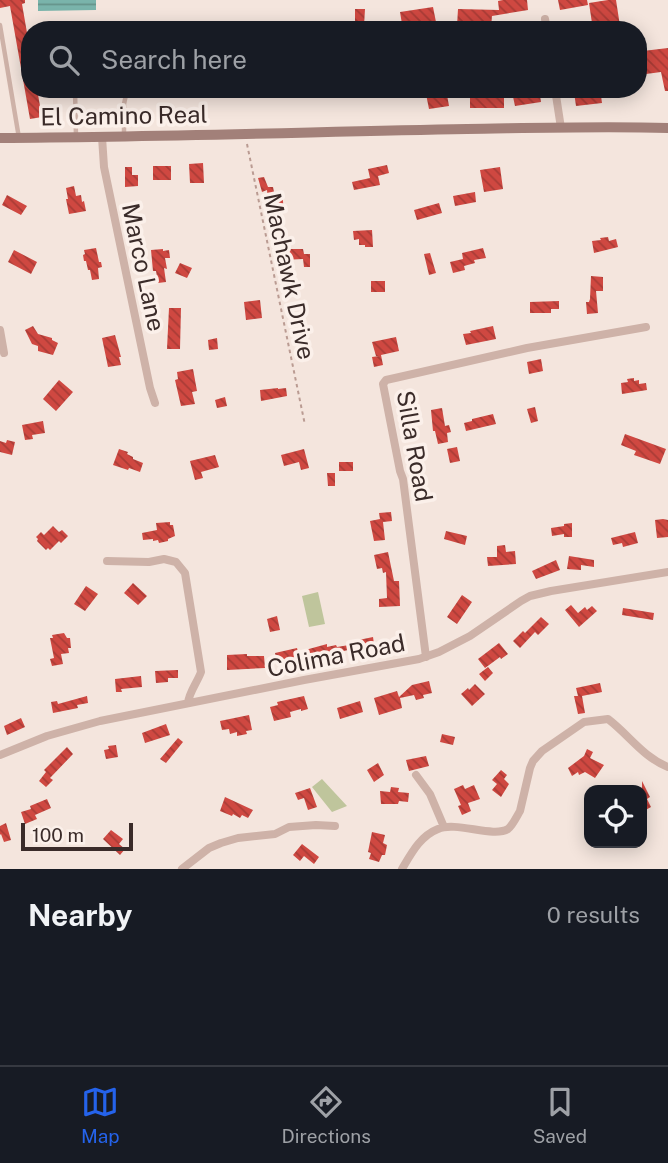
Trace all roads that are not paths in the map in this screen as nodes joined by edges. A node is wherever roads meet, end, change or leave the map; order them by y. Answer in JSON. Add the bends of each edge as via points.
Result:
{"nodes":[{"id":1,"x":0,"y":26,"type":"edge"},
{"id":2,"x":75,"y":98,"type":"edge"},
{"id":3,"x":125,"y":98,"type":"edge"},
{"id":4,"x":556,"y":98,"type":"edge"},
{"id":5,"x":561,"y":128,"type":"junction"},
{"id":6,"x":668,"y":128,"type":"edge"},
{"id":7,"x":102,"y":137,"type":"junction"},
{"id":8,"x":124,"y":137,"type":"junction"},
{"id":9,"x":0,"y":138,"type":"edge"},
{"id":10,"x":19,"y":138,"type":"junction"},
{"id":11,"x":76,"y":138,"type":"junction"},
{"id":12,"x":646,"y":327,"type":"dead end"},
{"id":13,"x":0,"y":330,"type":"edge"},
{"id":14,"x":5,"y":353,"type":"dead end"},
{"id":15,"x":155,"y":403,"type":"dead end"},
{"id":16,"x":107,"y":561,"type":"dead end"},
{"id":17,"x":668,"y":572,"type":"edge"},
{"id":18,"x":426,"y":657,"type":"junction"},
{"id":19,"x":188,"y":703,"type":"junction"},
{"id":20,"x":0,"y":755,"type":"edge"},
{"id":21,"x":668,"y":767,"type":"edge"},
{"id":22,"x":416,"y":775,"type":"dead end"},
{"id":23,"x":335,"y":826,"type":"dead end"},
{"id":24,"x":444,"y":827,"type":"junction"},
{"id":25,"x":182,"y":869,"type":"edge"},
{"id":26,"x":402,"y":869,"type":"edge"}],
"edges":[{"from":1,"to":10,"type":"lane"},
{"from":2,"to":11,"type":"lane"},
{"from":3,"to":8,"type":"lane"},
{"from":4,"to":5,"type":"street"},
{"from":5,"to":6,"type":"main road","name":"El Camino Real"},
{"from":5,"to":8,"type":"main road","name":"El Camino Real"},
{"from":7,"to":8,"type":"main road","name":"El Camino Real"},
{"from":7,"to":11,"type":"main road","name":"El Camino Real"},
{"from":7,"to":15,"type":"street","name":"Marco Lane","via":[[104,167]]},
{"from":9,"to":10,"type":"main road","name":"El Camino Real"},
{"from":10,"to":11,"type":"main road","name":"El Camino Real"},
{"from":12,"to":18,"type":"street","name":"Silla Road","via":[[527,348],[383,384],[403,480]]},
{"from":13,"to":14,"type":"street"},
{"from":16,"to":19,"type":"street","via":[[164,559],[176,562],[184,573],[201,672]]},
{"from":17,"to":18,"type":"street","name":"Colima Road","via":[[530,596],[470,636]]},
{"from":18,"to":19,"type":"street","name":"Colima Road"},
{"from":19,"to":20,"type":"street","name":"Colima Road","via":[[100,721]]},
{"from":21,"to":24,"type":"street","via":[[651,758],[608,719],[584,722],[533,761],[520,810],[508,829]]},
{"from":22,"to":24,"type":"street"},
{"from":23,"to":25,"type":"street","via":[[289,827],[275,834],[238,838],[209,848]]},
{"from":24,"to":26,"type":"street","via":[[427,834]]}]}
